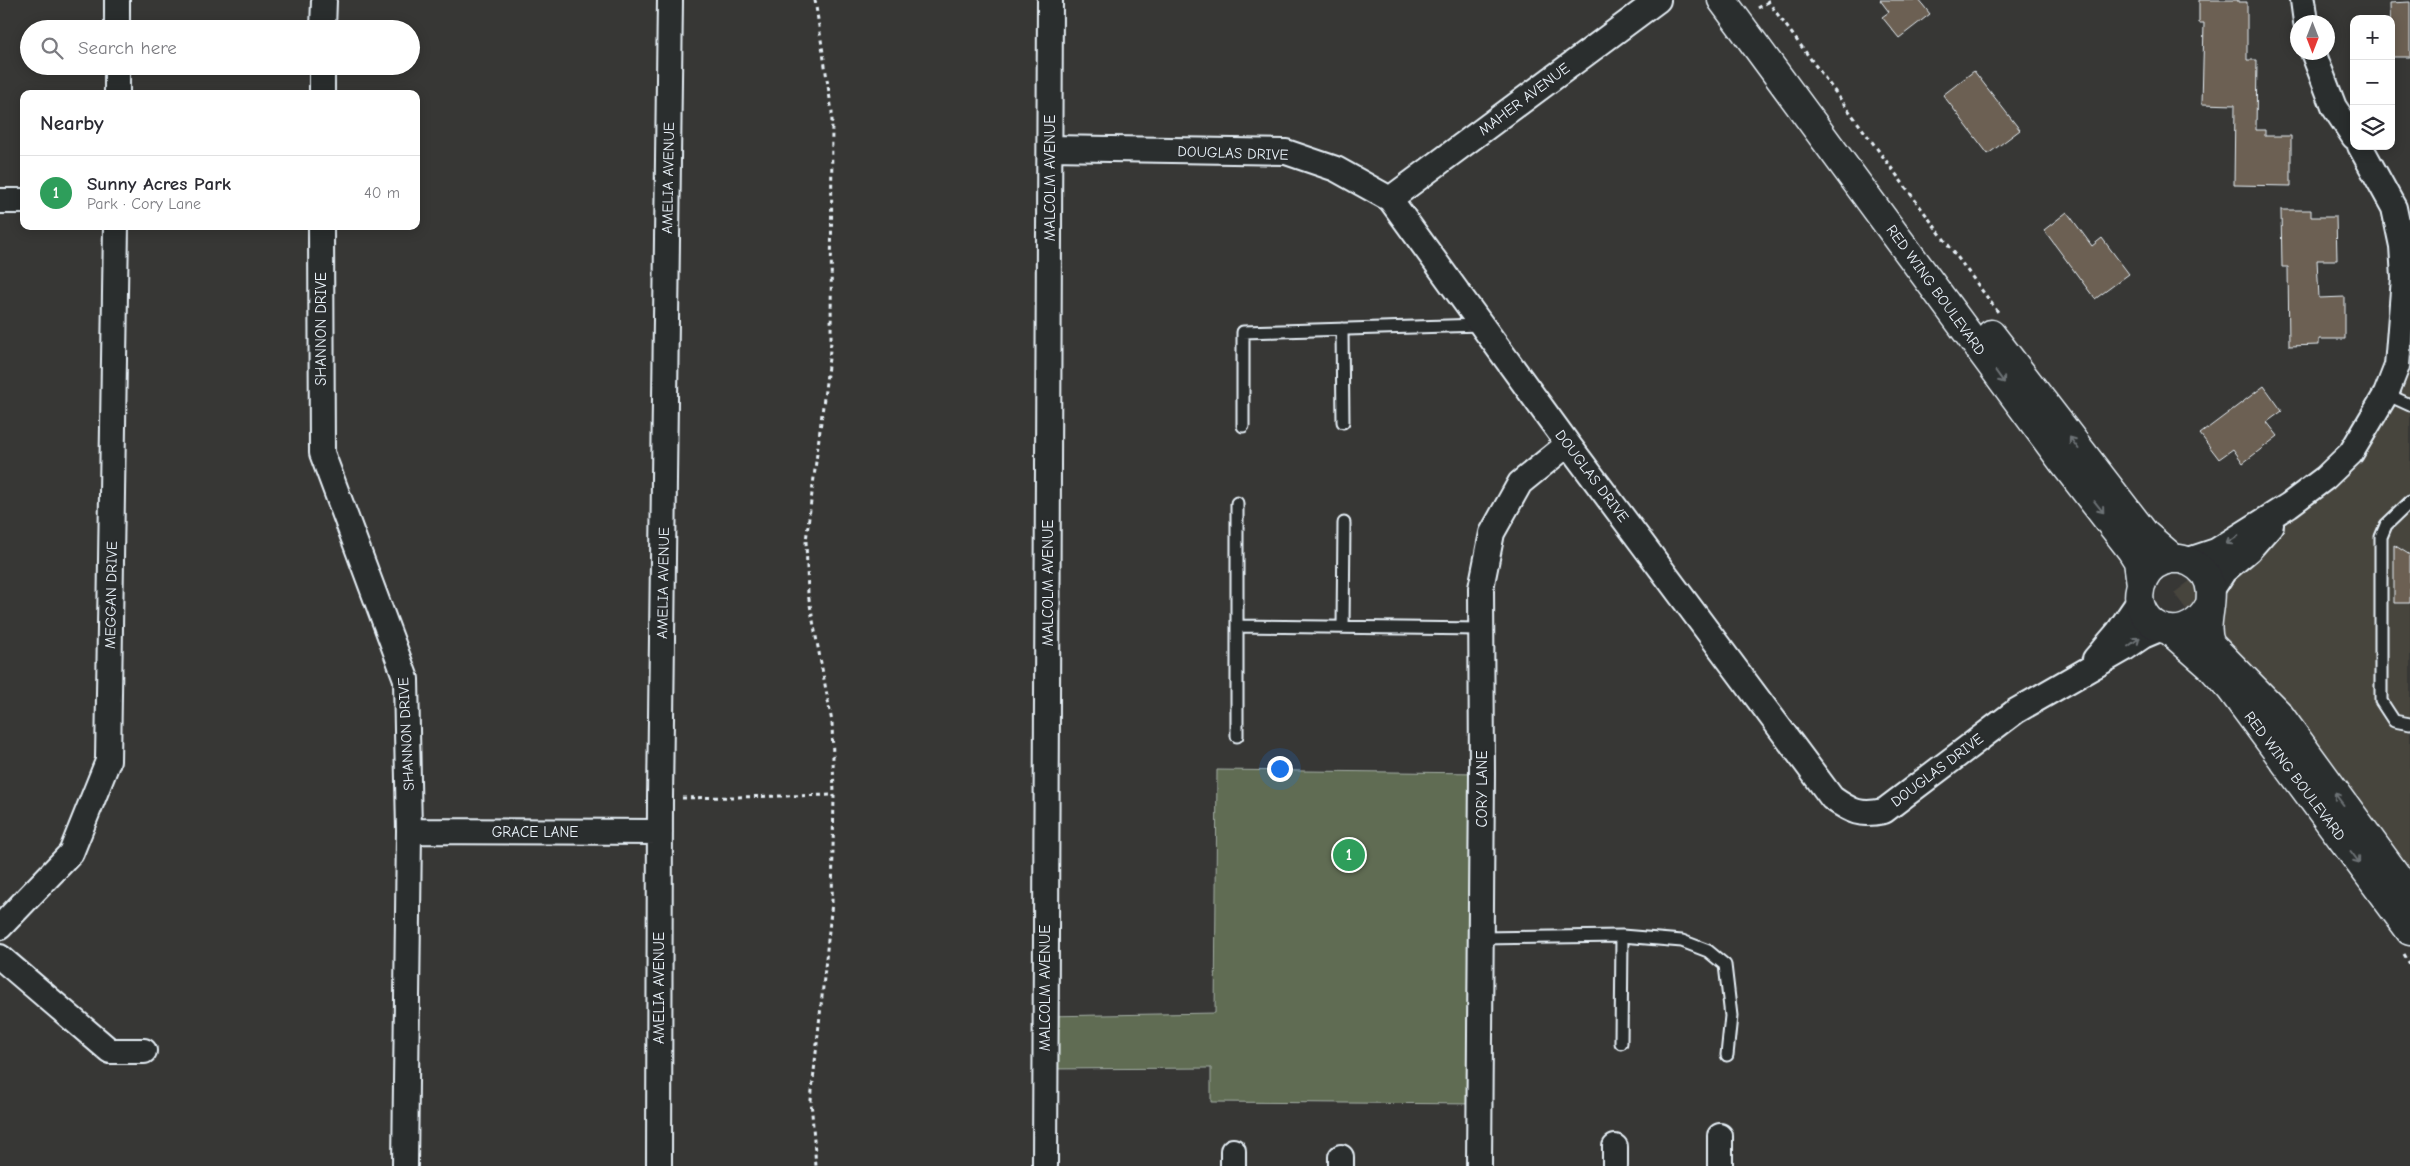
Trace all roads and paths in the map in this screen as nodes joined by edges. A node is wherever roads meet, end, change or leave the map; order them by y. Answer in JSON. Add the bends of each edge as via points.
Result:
{"nodes":[{"id":1,"x":117,"y":0,"type":"edge"},
{"id":2,"x":324,"y":0,"type":"edge"},
{"id":3,"x":670,"y":0,"type":"edge"},
{"id":4,"x":815,"y":0,"type":"edge"},
{"id":5,"x":1050,"y":0,"type":"edge"},
{"id":6,"x":1658,"y":0,"type":"edge"},
{"id":7,"x":1722,"y":0,"type":"edge"},
{"id":8,"x":1741,"y":0,"type":"edge"},
{"id":9,"x":1767,"y":0,"type":"edge"},
{"id":10,"x":2303,"y":0,"type":"edge"},
{"id":11,"x":2305,"y":15,"type":"edge"},
{"id":12,"x":117,"y":20,"type":"edge"},
{"id":13,"x":323,"y":20,"type":"edge"},
{"id":14,"x":2316,"y":60,"type":"edge"},
{"id":15,"x":117,"y":75,"type":"edge"},
{"id":16,"x":322,"y":75,"type":"edge"},
{"id":17,"x":117,"y":90,"type":"edge"},
{"id":18,"x":322,"y":90,"type":"edge"},
{"id":19,"x":2350,"y":131,"type":"edge"},
{"id":20,"x":1050,"y":148,"type":"junction"},
{"id":21,"x":2363,"y":150,"type":"edge"},
{"id":22,"x":1390,"y":199,"type":"junction"},
{"id":23,"x":0,"y":201,"type":"edge"},
{"id":24,"x":20,"y":201,"type":"edge"},
{"id":25,"x":2402,"y":206,"type":"edge"},
{"id":26,"x":116,"y":230,"type":"edge"},
{"id":27,"x":321,"y":230,"type":"edge"},
{"id":28,"x":2001,"y":316,"type":"dead end"},
{"id":29,"x":1481,"y":325,"type":"junction"},
{"id":30,"x":1342,"y":329,"type":"junction"},
{"id":31,"x":2386,"y":394,"type":"junction"},
{"id":32,"x":2410,"y":405,"type":"edge"},
{"id":33,"x":1344,"y":422,"type":"dead end"},
{"id":34,"x":1242,"y":426,"type":"dead end"},
{"id":35,"x":1568,"y":444,"type":"junction"},
{"id":36,"x":2410,"y":502,"type":"edge"},
{"id":37,"x":1238,"y":503,"type":"dead end"},
{"id":38,"x":2289,"y":506,"type":"junction"},
{"id":39,"x":1344,"y":523,"type":"dead end"},
{"id":40,"x":2180,"y":560,"type":"junction"},
{"id":41,"x":2140,"y":592,"type":"junction"},
{"id":42,"x":2210,"y":599,"type":"junction"},
{"id":43,"x":1237,"y":626,"type":"junction"},
{"id":44,"x":1343,"y":627,"type":"junction"},
{"id":45,"x":1481,"y":628,"type":"junction"},
{"id":46,"x":2166,"y":629,"type":"junction"},
{"id":47,"x":2077,"y":676,"type":"junction"},
{"id":48,"x":2410,"y":724,"type":"edge"},
{"id":49,"x":1237,"y":736,"type":"dead end"},
{"id":50,"x":834,"y":795,"type":"junction"},
{"id":51,"x":660,"y":798,"type":"junction"},
{"id":52,"x":409,"y":831,"type":"junction"},
{"id":53,"x":660,"y":832,"type":"junction"},
{"id":54,"x":2410,"y":894,"type":"edge"},
{"id":55,"x":0,"y":927,"type":"edge"},
{"id":56,"x":2410,"y":930,"type":"edge"},
{"id":57,"x":1622,"y":936,"type":"junction"},
{"id":58,"x":1481,"y":938,"type":"junction"},
{"id":59,"x":0,"y":957,"type":"edge"},
{"id":60,"x":1621,"y":1044,"type":"dead end"},
{"id":61,"x":144,"y":1051,"type":"dead end"},
{"id":62,"x":1727,"y":1055,"type":"dead end"},
{"id":63,"x":1720,"y":1136,"type":"dead end"},
{"id":64,"x":405,"y":1166,"type":"edge"},
{"id":65,"x":659,"y":1166,"type":"edge"},
{"id":66,"x":816,"y":1166,"type":"edge"},
{"id":67,"x":1044,"y":1166,"type":"edge"},
{"id":68,"x":1479,"y":1166,"type":"edge"},
{"id":69,"x":1720,"y":1166,"type":"edge"}],
"edges":[{"from":1,"to":12,"type":"street"},
{"from":2,"to":13,"type":"street"},
{"from":3,"to":51,"type":"street","name":"AMELIA AVENUE"},
{"from":4,"to":50,"type":"path","via":[[832,112],[831,323],[806,541],[808,594],[832,722]]},
{"from":5,"to":20,"type":"street","name":"MALCOLM AVENUE"},
{"from":6,"to":22,"type":"street","name":"MAHER AVENUE"},
{"from":7,"to":41,"type":"main road","name":"RED WING BOULEVARD","one_way":true,"via":[[2062,461],[2132,550],[2138,561]]},
{"from":40,"to":8,"type":"main road","name":"RED WING BOULEVARD","one_way":true,"via":[[2145,534],[2099,477]]},
{"from":9,"to":28,"type":"path"},
{"from":10,"to":11,"type":"street"},
{"from":14,"to":19,"type":"street","via":[[2334,107]]},
{"from":15,"to":17,"type":"street"},
{"from":16,"to":18,"type":"street"},
{"from":20,"to":22,"type":"street","name":"DOUGLAS DRIVE","via":[[1286,152],[1336,169]]},
{"from":20,"to":67,"type":"street","name":"MALCOLM AVENUE"},
{"from":21,"to":25,"type":"street"},
{"from":22,"to":29,"type":"street","name":"DOUGLAS DRIVE"},
{"from":23,"to":24,"type":"street"},
{"from":25,"to":31,"type":"street","via":[[2403,287],[2397,366]]},
{"from":26,"to":55,"type":"street","name":"MEGGAN DRIVE","via":[[108,762],[71,853]]},
{"from":27,"to":52,"type":"street","name":"SHANNON DRIVE","via":[[322,453],[406,679]]},
{"from":29,"to":30,"type":"lane"},
{"from":29,"to":35,"type":"street","name":"DOUGLAS DRIVE"},
{"from":30,"to":33,"type":"lane"},
{"from":30,"to":34,"type":"lane","via":[[1243,332]]},
{"from":31,"to":32,"type":"lane"},
{"from":31,"to":38,"type":"street","via":[[2350,453]]},
{"from":35,"to":45,"type":"street","name":"CORY LANE","via":[[1520,483],[1492,533],[1481,588]]},
{"from":35,"to":47,"type":"street","name":"DOUGLAS DRIVE","via":[[1832,798],[1850,810],[1866,814],[1884,810],[2016,711]]},
{"from":36,"to":48,"type":"lane","via":[[2386,525],[2381,537],[2381,701],[2394,721]]},
{"from":37,"to":43,"type":"lane"},
{"from":38,"to":40,"type":"street","one_way":true,"via":[[2216,551]]},
{"from":38,"to":42,"type":"street","via":[[2249,550],[2224,570]]},
{"from":39,"to":44,"type":"lane"},
{"from":40,"to":41,"type":"main road","via":[[2154,566]]},
{"from":40,"to":42,"type":"main road","name":"RED WING BOULEVARD","via":[[2200,569],[2206,576]]},
{"from":41,"to":46,"type":"main road","name":"RED WING BOULEVARD","via":[[2147,617]]},
{"from":41,"to":47,"type":"street","name":"DOUGLAS DRIVE","via":[[2118,632]]},
{"from":42,"to":46,"type":"main road","via":[[2203,618],[2194,626],[2182,630]]},
{"from":54,"to":42,"type":"main road","name":"RED WING BOULEVARD","one_way":true,"via":[[2278,714],[2211,644],[2206,635]]},
{"from":43,"to":44,"type":"lane"},
{"from":43,"to":49,"type":"lane"},
{"from":44,"to":45,"type":"lane"},
{"from":45,"to":58,"type":"street","name":"CORY LANE"},
{"from":47,"to":46,"type":"street","name":"DOUGLAS DRIVE","one_way":true,"via":[[2143,636]]},
{"from":46,"to":56,"type":"main road","name":"RED WING BOULEVARD","one_way":true,"via":[[2211,666],[2230,688]]},
{"from":50,"to":51,"type":"path"},
{"from":50,"to":66,"type":"path","via":[[832,902],[811,1100]]},
{"from":51,"to":53,"type":"street","name":"AMELIA AVENUE"},
{"from":52,"to":53,"type":"street","name":"GRACE LANE"},
{"from":52,"to":64,"type":"street","name":"SHANNON DRIVE"},
{"from":53,"to":65,"type":"street","name":"AMELIA AVENUE"},
{"from":57,"to":58,"type":"lane"},
{"from":57,"to":60,"type":"lane"},
{"from":57,"to":62,"type":"lane","via":[[1682,941],[1708,951],[1725,965],[1731,1016]]},
{"from":58,"to":68,"type":"street","name":"CORY LANE"},
{"from":59,"to":61,"type":"street","via":[[110,1051]]},
{"from":63,"to":69,"type":"street"}]}
